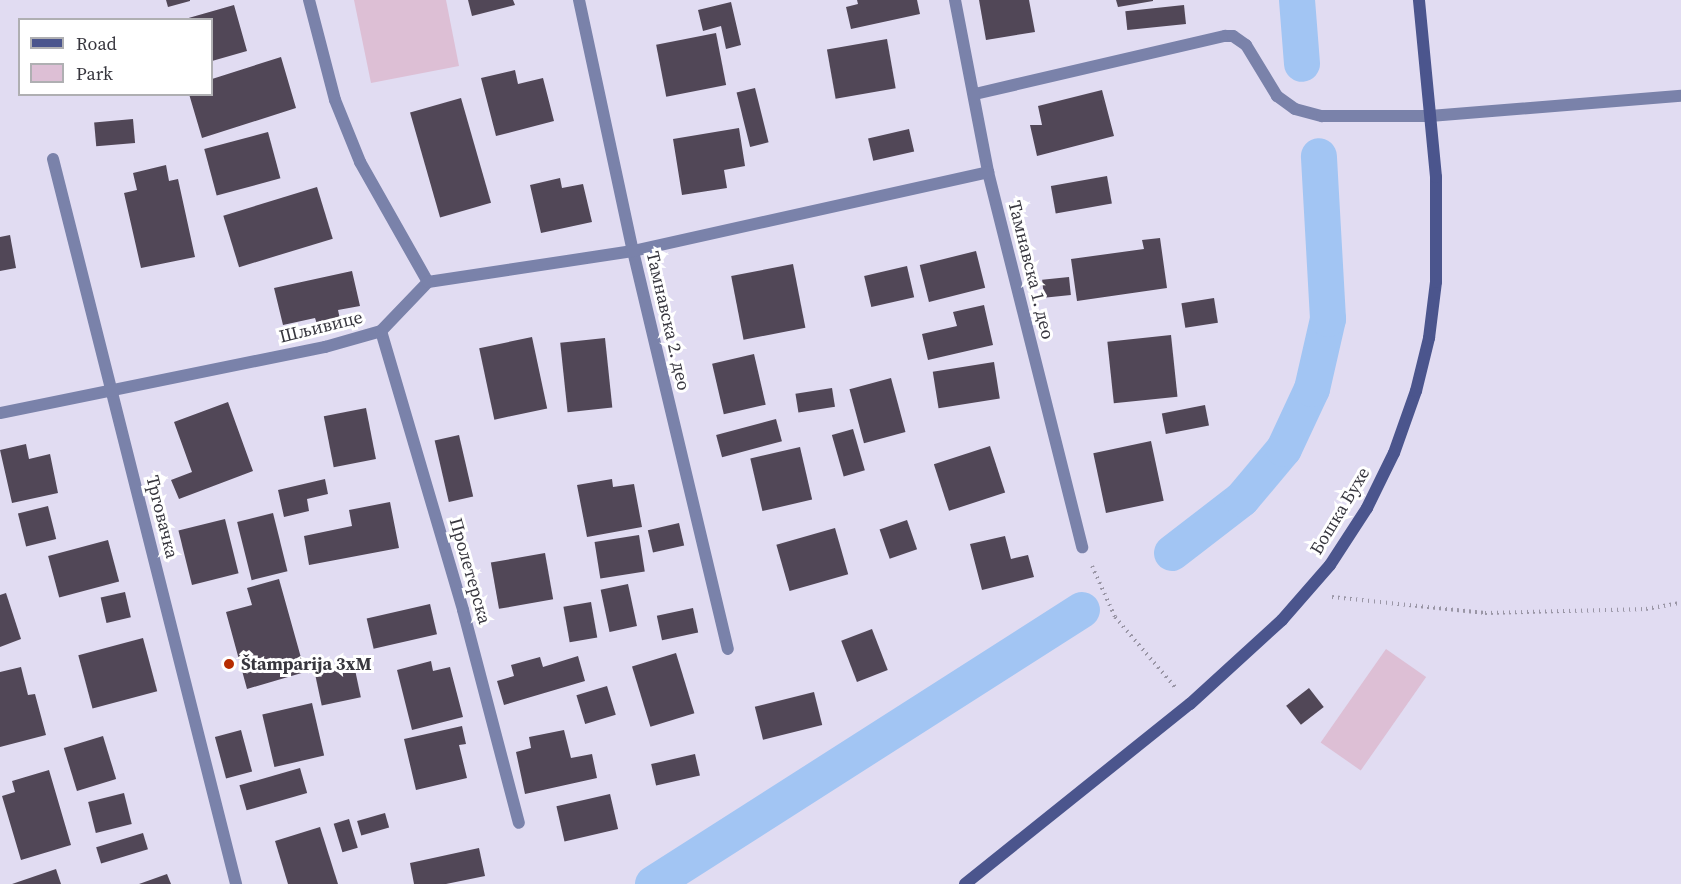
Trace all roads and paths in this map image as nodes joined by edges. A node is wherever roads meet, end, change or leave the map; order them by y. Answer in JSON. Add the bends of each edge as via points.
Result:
{"nodes":[{"id":1,"x":309,"y":0,"type":"edge"},
{"id":2,"x":579,"y":0,"type":"edge"},
{"id":3,"x":955,"y":0,"type":"edge"},
{"id":4,"x":1419,"y":0,"type":"edge"},
{"id":5,"x":975,"y":94,"type":"junction"},
{"id":6,"x":1681,"y":96,"type":"edge"},
{"id":7,"x":1430,"y":116,"type":"junction"},
{"id":8,"x":53,"y":159,"type":"dead end"},
{"id":9,"x":988,"y":172,"type":"junction"},
{"id":10,"x":633,"y":251,"type":"junction"},
{"id":11,"x":428,"y":282,"type":"junction"},
{"id":12,"x":381,"y":331,"type":"junction"},
{"id":13,"x":111,"y":391,"type":"junction"},
{"id":14,"x":0,"y":413,"type":"edge"},
{"id":15,"x":1082,"y":547,"type":"joint"},
{"id":16,"x":1306,"y":594,"type":"junction"},
{"id":17,"x":1681,"y":603,"type":"edge"},
{"id":18,"x":728,"y":649,"type":"dead end"},
{"id":19,"x":1190,"y":704,"type":"junction"},
{"id":20,"x":519,"y":823,"type":"dead end"},
{"id":21,"x":236,"y":884,"type":"edge"},
{"id":22,"x":965,"y":884,"type":"edge"}],
"edges":[{"from":1,"to":11,"type":"street","via":[[335,100],[360,162]]},
{"from":2,"to":10,"type":"street","name":"Тамнавска 2. део"},
{"from":3,"to":5,"type":"street","name":"Тамнавска 1. део"},
{"from":4,"to":7,"type":"main road","name":"Бошка Бухе"},
{"from":5,"to":7,"type":"street","via":[[1233,36],[1246,45],[1277,96],[1295,110],[1322,116]]},
{"from":5,"to":9,"type":"street","name":"Тамнавска 1. део"},
{"from":6,"to":7,"type":"street"},
{"from":7,"to":16,"type":"main road","name":"Бошка Бухе","via":[[1436,177],[1436,282],[1429,338],[1416,391],[1394,453],[1367,508]]},
{"from":8,"to":13,"type":"street","name":"Трговачка"},
{"from":9,"to":10,"type":"street"},
{"from":9,"to":15,"type":"street","name":"Тамнавска 1. део"},
{"from":10,"to":11,"type":"street"},
{"from":10,"to":18,"type":"street","name":"Тамнавска 2. део"},
{"from":11,"to":12,"type":"street","name":"Шљивице"},
{"from":12,"to":13,"type":"street","name":"Шљивице","via":[[325,347]]},
{"from":12,"to":20,"type":"street","name":"Пролетерска","via":[[463,610]]},
{"from":13,"to":14,"type":"street","name":"Шљивице"},
{"from":13,"to":21,"type":"street","name":"Трговачка"},
{"from":15,"to":19,"type":"path","via":[[1115,617]]},
{"from":16,"to":17,"type":"path","via":[[1485,613],[1646,609]]},
{"from":16,"to":19,"type":"main road","name":"Бошка Бухе"},
{"from":19,"to":22,"type":"main road","name":"Бошка Бухе"}]}
